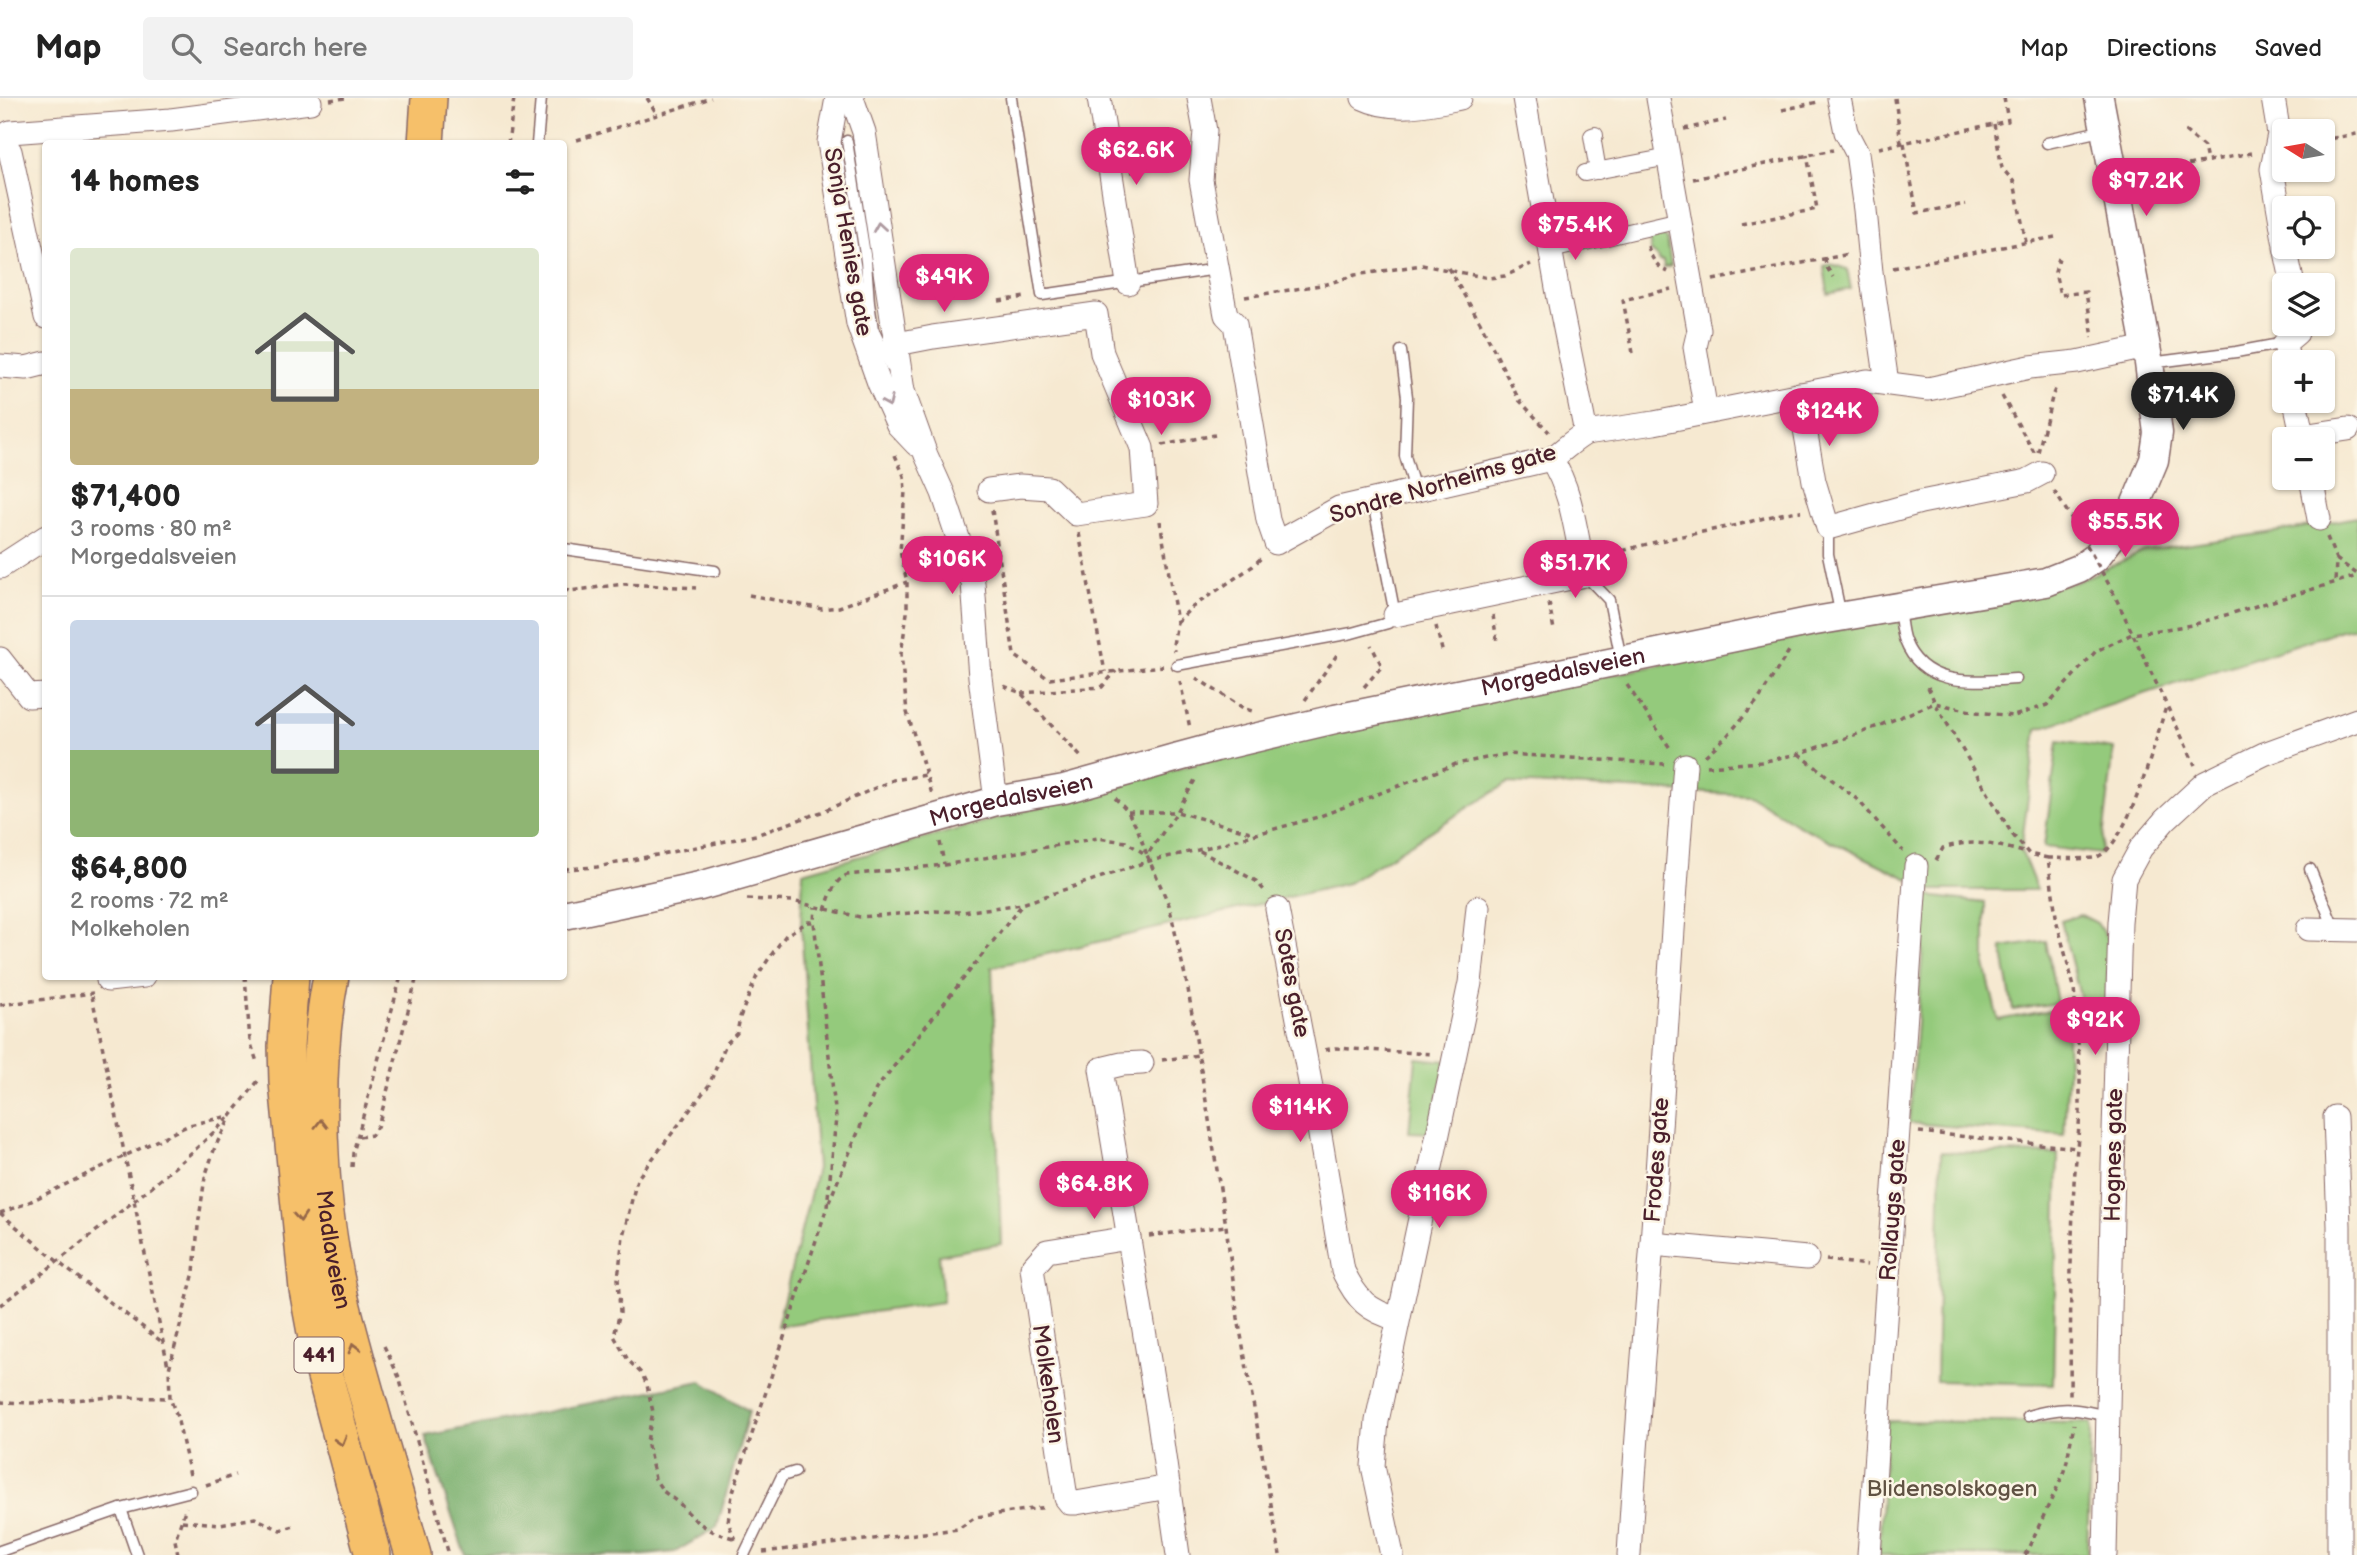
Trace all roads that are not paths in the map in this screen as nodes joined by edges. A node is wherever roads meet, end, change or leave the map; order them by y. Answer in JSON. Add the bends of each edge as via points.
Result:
{"nodes":[{"id":1,"x":429,"y":98,"type":"edge"},
{"id":2,"x":454,"y":98,"type":"edge"},
{"id":3,"x":541,"y":98,"type":"edge"},
{"id":4,"x":837,"y":98,"type":"edge"},
{"id":5,"x":852,"y":98,"type":"edge"},
{"id":6,"x":1011,"y":98,"type":"edge"},
{"id":7,"x":1099,"y":98,"type":"edge"},
{"id":8,"x":1199,"y":98,"type":"edge"},
{"id":9,"x":1363,"y":98,"type":"edge"},
{"id":10,"x":1524,"y":98,"type":"edge"},
{"id":11,"x":1658,"y":98,"type":"edge"},
{"id":12,"x":2099,"y":98,"type":"edge"},
{"id":13,"x":2273,"y":98,"type":"edge"},
{"id":14,"x":1454,"y":99,"type":"edge"},
{"id":15,"x":1831,"y":99,"type":"edge"},
{"id":16,"x":310,"y":102,"type":"dead end"},
{"id":17,"x":2105,"y":130,"type":"junction"},
{"id":18,"x":1595,"y":135,"type":"dead end"},
{"id":19,"x":0,"y":140,"type":"edge"},
{"id":20,"x":426,"y":140,"type":"edge"},
{"id":21,"x":451,"y":140,"type":"edge"},
{"id":22,"x":537,"y":140,"type":"edge"},
{"id":23,"x":847,"y":141,"type":"dead end"},
{"id":24,"x":2047,"y":143,"type":"dead end"},
{"id":25,"x":1667,"y":145,"type":"junction"},
{"id":26,"x":2277,"y":196,"type":"edge"},
{"id":27,"x":1680,"y":220,"type":"junction"},
{"id":28,"x":1551,"y":252,"type":"junction"},
{"id":29,"x":866,"y":261,"type":"junction"},
{"id":30,"x":1217,"y":268,"type":"junction"},
{"id":31,"x":1128,"y":283,"type":"junction"},
{"id":32,"x":42,"y":299,"type":"edge"},
{"id":33,"x":895,"y":334,"type":"junction"},
{"id":34,"x":1401,"y":351,"type":"dead end"},
{"id":35,"x":2272,"y":354,"type":"edge"},
{"id":36,"x":2147,"y":355,"type":"junction"},
{"id":37,"x":42,"y":364,"type":"edge"},
{"id":38,"x":0,"y":366,"type":"edge"},
{"id":39,"x":1887,"y":383,"type":"junction"},
{"id":40,"x":903,"y":391,"type":"junction"},
{"id":41,"x":1799,"y":394,"type":"junction"},
{"id":42,"x":1706,"y":412,"type":"junction"},
{"id":43,"x":2348,"y":429,"type":"dead end"},
{"id":44,"x":2335,"y":432,"type":"edge"},
{"id":45,"x":1586,"y":433,"type":"junction"},
{"id":46,"x":1559,"y":454,"type":"junction"},
{"id":47,"x":926,"y":455,"type":"junction"},
{"id":48,"x":2039,"y":465,"type":"road end"},
{"id":49,"x":989,"y":490,"type":"road end"},
{"id":50,"x":1415,"y":490,"type":"junction"},
{"id":51,"x":2313,"y":490,"type":"edge"},
{"id":52,"x":1373,"y":502,"type":"junction"},
{"id":53,"x":1825,"y":518,"type":"junction"},
{"id":54,"x":2319,"y":519,"type":"road end"},
{"id":55,"x":42,"y":540,"type":"edge"},
{"id":56,"x":567,"y":549,"type":"edge"},
{"id":57,"x":0,"y":567,"type":"edge"},
{"id":58,"x":715,"y":571,"type":"dead end"},
{"id":59,"x":1585,"y":575,"type":"junction"},
{"id":60,"x":1899,"y":608,"type":"junction"},
{"id":61,"x":1395,"y":615,"type":"junction"},
{"id":62,"x":1841,"y":616,"type":"junction"},
{"id":63,"x":0,"y":659,"type":"edge"},
{"id":64,"x":1616,"y":662,"type":"junction"},
{"id":65,"x":1177,"y":665,"type":"road end"},
{"id":66,"x":2016,"y":679,"type":"dead end"},
{"id":67,"x":42,"y":695,"type":"edge"},
{"id":68,"x":2357,"y":720,"type":"edge"},
{"id":69,"x":1690,"y":765,"type":"road end"},
{"id":70,"x":996,"y":801,"type":"junction"},
{"id":71,"x":1916,"y":866,"type":"road end"},
{"id":72,"x":2310,"y":869,"type":"dead end"},
{"id":73,"x":1478,"y":907,"type":"dead end"},
{"id":74,"x":1277,"y":909,"type":"road end"},
{"id":75,"x":567,"y":914,"type":"edge"},
{"id":76,"x":2308,"y":929,"type":"dead end"},
{"id":77,"x":2346,"y":930,"type":"edge"},
{"id":78,"x":128,"y":980,"type":"edge"},
{"id":79,"x":291,"y":980,"type":"edge"},
{"id":80,"x":306,"y":980,"type":"edge"},
{"id":81,"x":330,"y":980,"type":"edge"},
{"id":82,"x":100,"y":987,"type":"road end"},
{"id":83,"x":1142,"y":1063,"type":"road end"},
{"id":84,"x":2335,"y":1117,"type":"dead end"},
{"id":85,"x":294,"y":1149,"type":"junction"},
{"id":86,"x":1129,"y":1238,"type":"junction"},
{"id":87,"x":1652,"y":1244,"type":"junction"},
{"id":88,"x":1807,"y":1258,"type":"road end"},
{"id":89,"x":1398,"y":1319,"type":"junction"},
{"id":90,"x":2028,"y":1416,"type":"dead end"},
{"id":91,"x":2107,"y":1416,"type":"junction"},
{"id":92,"x":795,"y":1472,"type":"dead end"},
{"id":93,"x":1168,"y":1487,"type":"junction"},
{"id":94,"x":191,"y":1490,"type":"road end"},
{"id":95,"x":121,"y":1509,"type":"junction"},
{"id":96,"x":0,"y":1551,"type":"edge"},
{"id":97,"x":744,"y":1554,"type":"edge"},
{"id":98,"x":137,"y":1555,"type":"edge"},
{"id":99,"x":373,"y":1555,"type":"edge"},
{"id":100,"x":413,"y":1555,"type":"edge"},
{"id":101,"x":1178,"y":1555,"type":"edge"},
{"id":102,"x":1392,"y":1555,"type":"edge"},
{"id":103,"x":1629,"y":1555,"type":"edge"},
{"id":104,"x":1869,"y":1555,"type":"edge"},
{"id":105,"x":2105,"y":1555,"type":"edge"},
{"id":106,"x":2339,"y":1555,"type":"edge"}],
"edges":[{"from":1,"to":20,"type":"main road"},
{"from":2,"to":21,"type":"main road"},
{"from":3,"to":22,"type":"lane"},
{"from":4,"to":47,"type":"street","name":"Sonja Henies gate","one_way":true,"via":[[829,142],[858,324],[898,425]]},
{"from":33,"to":5,"type":"street","name":"Sonja Henies gate","one_way":true,"via":[[864,132]]},
{"from":6,"to":31,"type":"lane","via":[[1042,295]]},
{"from":7,"to":31,"type":"street"},
{"from":8,"to":30,"type":"street","via":[[1205,131],[1201,180]]},
{"from":9,"to":14,"type":"street","via":[[1418,106]]},
{"from":10,"to":28,"type":"street"},
{"from":11,"to":25,"type":"street"},
{"from":12,"to":17,"type":"street","name":"Morgedalsveien"},
{"from":13,"to":26,"type":"street","via":[[2279,134],[2272,169]]},
{"from":15,"to":39,"type":"street","via":[[1854,147]]},
{"from":16,"to":19,"type":"street","via":[[171,120],[10,132]]},
{"from":17,"to":24,"type":"lane"},
{"from":17,"to":36,"type":"street","name":"Morgedalsveien"},
{"from":18,"to":25,"type":"street","via":[[1592,172]]},
{"from":19,"to":32,"type":"street","via":[[10,151]]},
{"from":23,"to":29,"type":"lane"},
{"from":25,"to":27,"type":"street"},
{"from":27,"to":28,"type":"street"},
{"from":27,"to":42,"type":"street","via":[[1699,330],[1695,347]]},
{"from":28,"to":45,"type":"street"},
{"from":29,"to":33,"type":"lane","via":[[876,296]]},
{"from":29,"to":40,"type":"lane","via":[[873,329]]},
{"from":30,"to":31,"type":"lane"},
{"from":30,"to":52,"type":"street","name":"Sondre Norheims gate","via":[[1226,315],[1235,324],[1268,520],[1276,543],[1339,508]]},
{"from":33,"to":40,"type":"street","name":"Sonja Henies gate"},
{"from":33,"to":49,"type":"street","via":[[933,337],[1096,314],[1102,352],[1142,448],[1146,504],[1076,514],[1049,488]]},
{"from":34,"to":50,"type":"lane","via":[[1407,397],[1405,456]]},
{"from":35,"to":36,"type":"lane","via":[[2194,359]]},
{"from":36,"to":39,"type":"street","via":[[2030,367],[1928,389]]},
{"from":36,"to":60,"type":"street","name":"Morgedalsveien","via":[[2158,433],[2154,460],[2134,508],[2095,558],[2046,582]]},
{"from":37,"to":38,"type":"street"},
{"from":39,"to":41,"type":"street","via":[[1867,381]]},
{"from":40,"to":47,"type":"street","name":"Sonja Henies gate"},
{"from":41,"to":42,"type":"street"},
{"from":41,"to":53,"type":"street"},
{"from":42,"to":45,"type":"street"},
{"from":43,"to":44,"type":"street"},
{"from":45,"to":46,"type":"street","name":"Sondre Norheims gate"},
{"from":46,"to":50,"type":"street","name":"Sondre Norheims gate"},
{"from":46,"to":59,"type":"street","via":[[1559,471]]},
{"from":47,"to":70,"type":"street","name":"Sonja Henies gate","via":[[973,583]]},
{"from":48,"to":53,"type":"street","via":[[2027,481]]},
{"from":50,"to":52,"type":"street","name":"Sondre Norheims gate"},
{"from":51,"to":54,"type":"street"},
{"from":52,"to":61,"type":"lane"},
{"from":53,"to":62,"type":"lane"},
{"from":55,"to":57,"type":"street"},
{"from":56,"to":58,"type":"lane"},
{"from":59,"to":61,"type":"street"},
{"from":59,"to":64,"type":"lane","via":[[1609,600]]},
{"from":60,"to":62,"type":"street","name":"Morgedalsveien"},
{"from":60,"to":66,"type":"lane","via":[[1905,641],[1918,662],[1935,676],[1966,681]]},
{"from":61,"to":65,"type":"lane","via":[[1388,623],[1352,633]]},
{"from":62,"to":64,"type":"street","name":"Morgedalsveien"},
{"from":63,"to":67,"type":"street","via":[[29,696]]},
{"from":64,"to":70,"type":"street","name":"Morgedalsveien","bridge":true,"via":[[1335,719],[1064,789]]},
{"from":68,"to":91,"type":"street","name":"Hognes gate","via":[[2264,754],[2205,783],[2141,848],[2124,879]]},
{"from":69,"to":87,"type":"street","name":"Frodes gate","via":[[1672,921]]},
{"from":70,"to":75,"type":"street","name":"Morgedalsveien","via":[[700,886]]},
{"from":71,"to":104,"type":"street","name":"Rollaugs gate"},
{"from":72,"to":77,"type":"lane"},
{"from":73,"to":89,"type":"street","via":[[1455,1056]]},
{"from":74,"to":89,"type":"street","name":"Sotes gate","via":[[1343,1271],[1364,1304]]},
{"from":76,"to":77,"type":"street"},
{"from":78,"to":82,"type":"street"},
{"from":79,"to":85,"type":"main road","name":"Madlaveien","number":"441","via":[[286,1046]]},
{"from":80,"to":85,"type":"main road","name":"Madlaveien","number":"441"},
{"from":100,"to":81,"type":"main road","name":"Madlaveien","number":"441","one_way":true,"via":[[341,1297],[328,1219],[321,1142],[321,1054]]},
{"from":83,"to":86,"type":"street","via":[[1101,1069]]},
{"from":84,"to":106,"type":"street"},
{"from":85,"to":99,"type":"main road","name":"Madlaveien","number":"441","one_way":true,"via":[[307,1289],[319,1354]]},
{"from":86,"to":93,"type":"street"},
{"from":86,"to":93,"type":"street","name":"Molkeholen","via":[[1047,1251],[1032,1268],[1066,1498],[1070,1503]]},
{"from":87,"to":88,"type":"street"},
{"from":87,"to":103,"type":"street","name":"Frodes gate"},
{"from":89,"to":102,"type":"street","via":[[1373,1448]]},
{"from":90,"to":91,"type":"lane","via":[[2074,1408]]},
{"from":91,"to":105,"type":"street","name":"Hognes gate"},
{"from":92,"to":97,"type":"lane","via":[[782,1476]]},
{"from":93,"to":101,"type":"street"},
{"from":94,"to":95,"type":"lane"},
{"from":95,"to":96,"type":"lane"},
{"from":95,"to":98,"type":"lane"}]}
